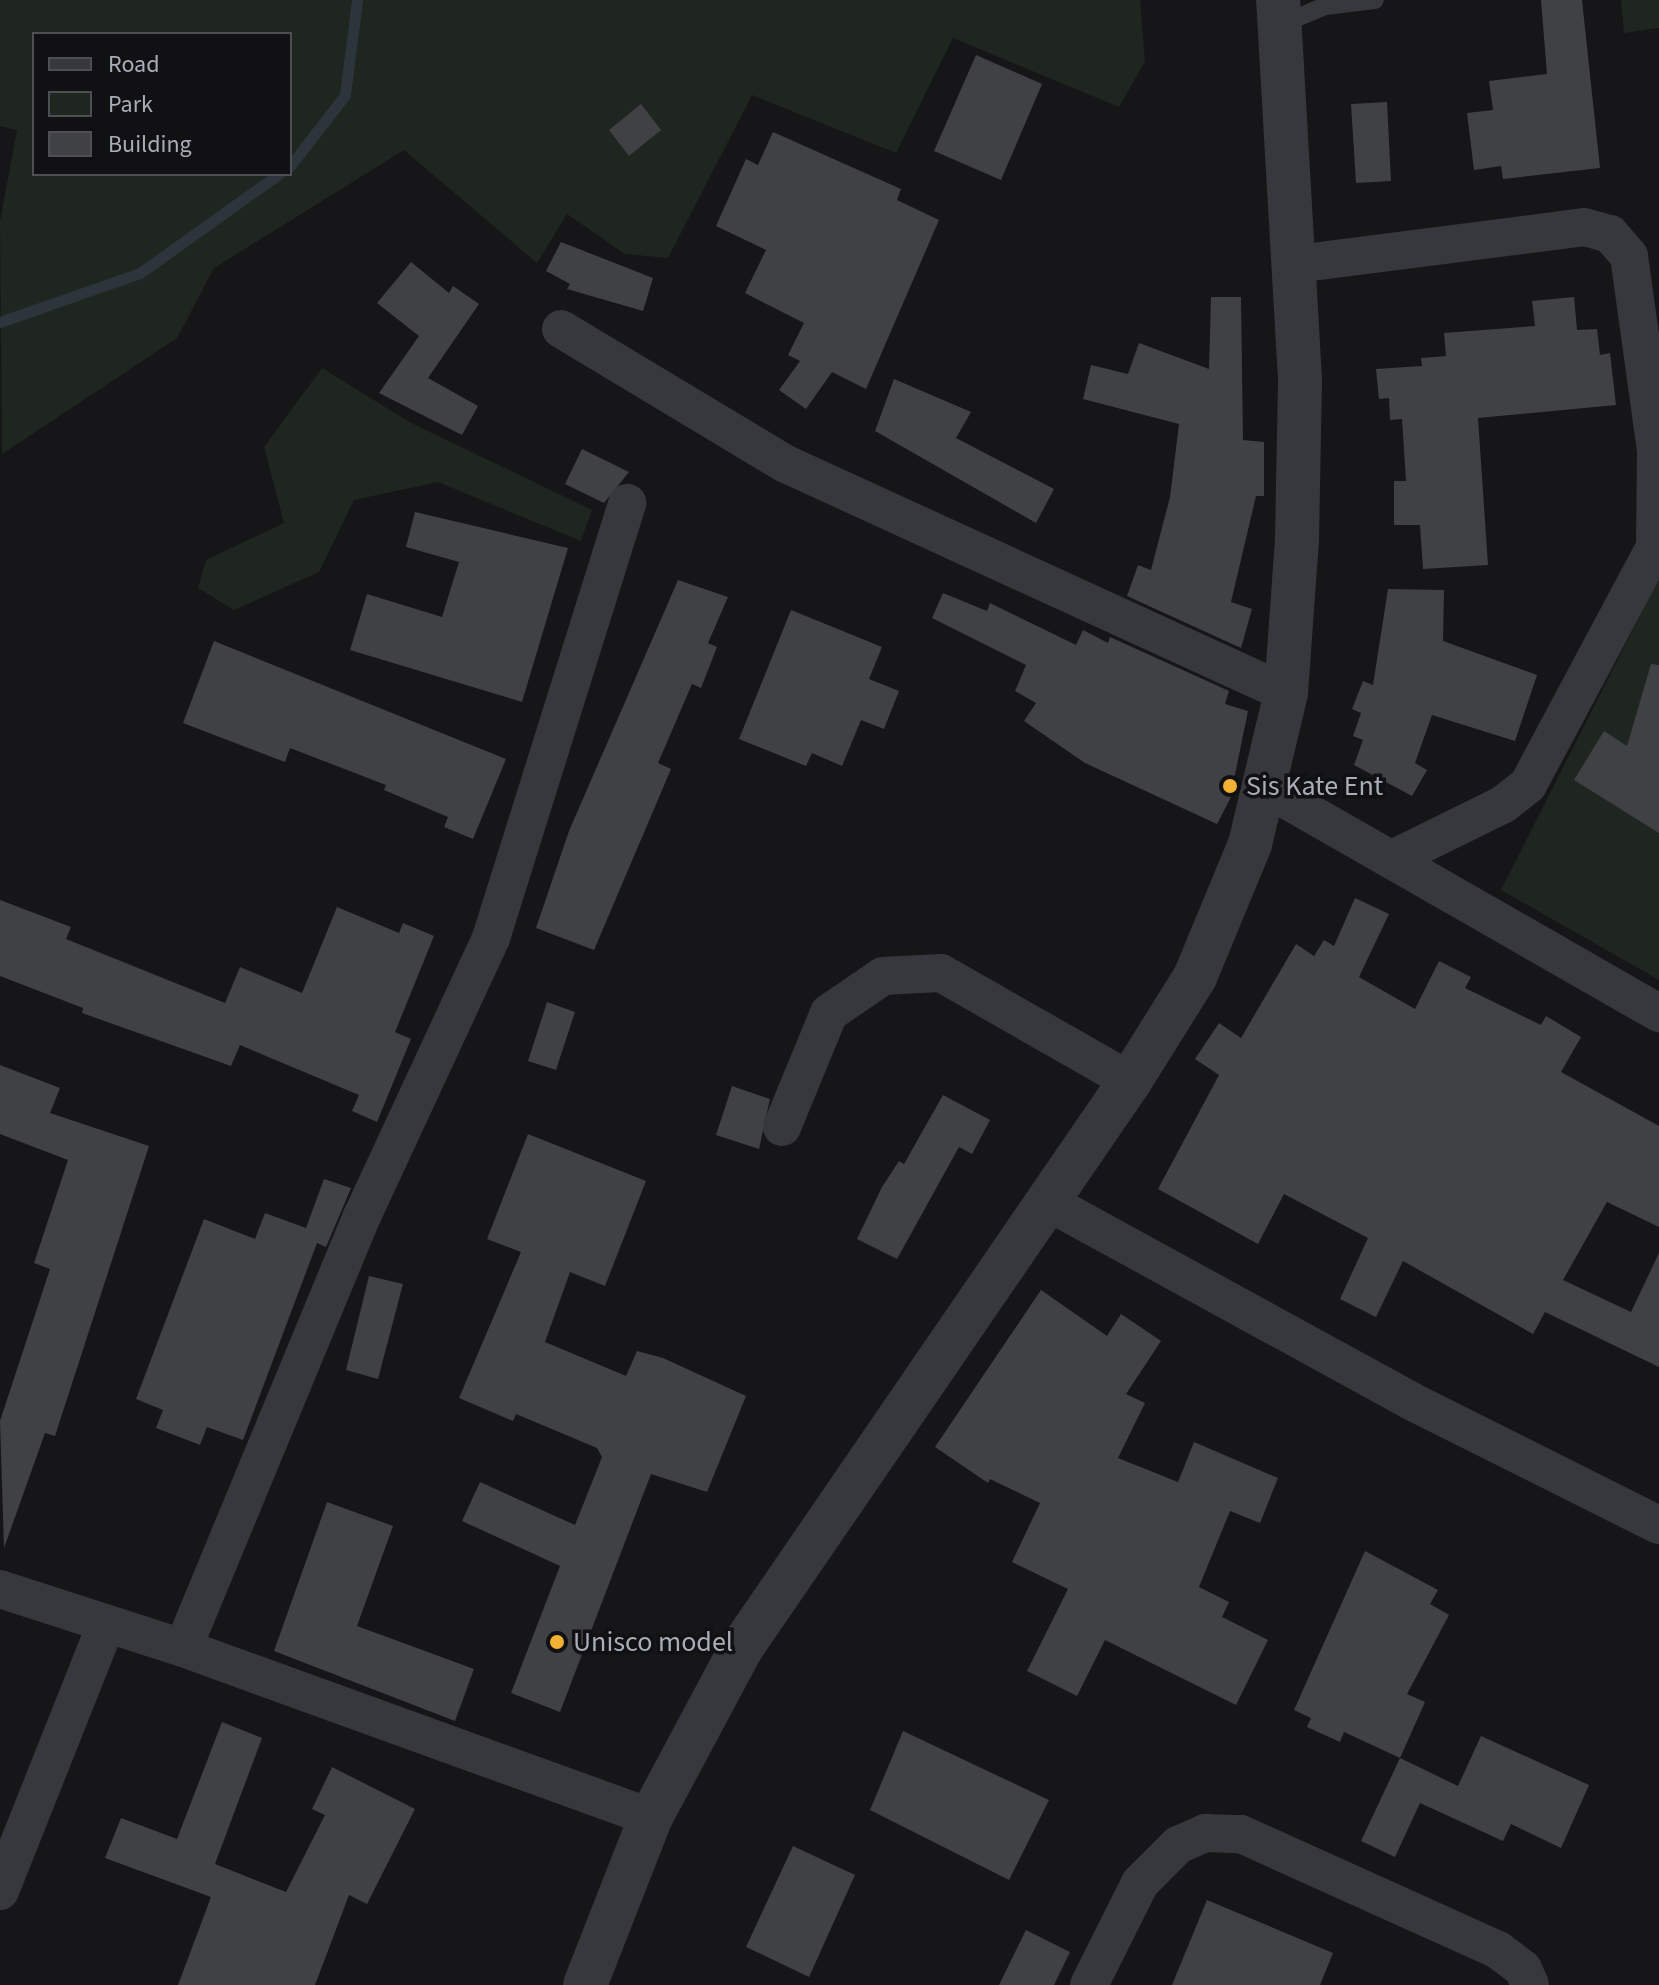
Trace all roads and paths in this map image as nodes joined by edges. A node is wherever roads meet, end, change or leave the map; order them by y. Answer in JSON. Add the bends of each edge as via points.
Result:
{"nodes":[{"id":1,"x":1375,"y":0,"type":"edge"},
{"id":2,"x":1324,"y":3,"type":"edge"},
{"id":3,"x":1279,"y":13,"type":"edge"},
{"id":4,"x":1296,"y":264,"type":"junction"},
{"id":5,"x":561,"y":329,"type":"dead end"},
{"id":6,"x":627,"y":503,"type":"dead end"},
{"id":7,"x":1286,"y":693,"type":"junction"},
{"id":8,"x":1266,"y":788,"type":"junction"},
{"id":9,"x":1392,"y":859,"type":"junction"},
{"id":10,"x":1659,"y":1013,"type":"edge"},
{"id":11,"x":1130,"y":1081,"type":"junction"},
{"id":12,"x":782,"y":1127,"type":"dead end"},
{"id":13,"x":1046,"y":1201,"type":"junction"},
{"id":14,"x":1659,"y":1525,"type":"edge"},
{"id":15,"x":0,"y":1589,"type":"edge"},
{"id":16,"x":106,"y":1625,"type":"junction"},
{"id":17,"x":183,"y":1648,"type":"junction"},
{"id":18,"x":651,"y":1817,"type":"junction"},
{"id":19,"x":0,"y":1891,"type":"edge"},
{"id":20,"x":585,"y":1985,"type":"edge"},
{"id":21,"x":1089,"y":1985,"type":"edge"},
{"id":22,"x":1530,"y":1985,"type":"edge"}],
"edges":[{"from":1,"to":2,"type":"lane"},
{"from":2,"to":3,"type":"lane"},
{"from":3,"to":4,"type":"street"},
{"from":4,"to":7,"type":"street","via":[[1297,539]]},
{"from":4,"to":9,"type":"street","via":[[1584,227],[1610,234],[1629,256],[1656,450],[1655,547],[1528,785],[1504,804]]},
{"from":5,"to":7,"type":"street","via":[[786,464]]},
{"from":6,"to":17,"type":"street","via":[[491,938],[363,1214]]},
{"from":7,"to":8,"type":"street"},
{"from":8,"to":9,"type":"street"},
{"from":8,"to":11,"type":"street","via":[[1218,930]]},
{"from":9,"to":10,"type":"street"},
{"from":11,"to":12,"type":"street","via":[[941,973],[883,976],[829,1013]]},
{"from":11,"to":13,"type":"street"},
{"from":13,"to":14,"type":"street","via":[[1411,1401]]},
{"from":13,"to":18,"type":"street","via":[[740,1650]]},
{"from":15,"to":16,"type":"street"},
{"from":16,"to":17,"type":"street"},
{"from":16,"to":19,"type":"street"},
{"from":17,"to":18,"type":"street"},
{"from":18,"to":20,"type":"street"},
{"from":21,"to":22,"type":"street","via":[[1140,1883],[1178,1845],[1205,1833],[1241,1834],[1498,1950],[1523,1969]]}]}
